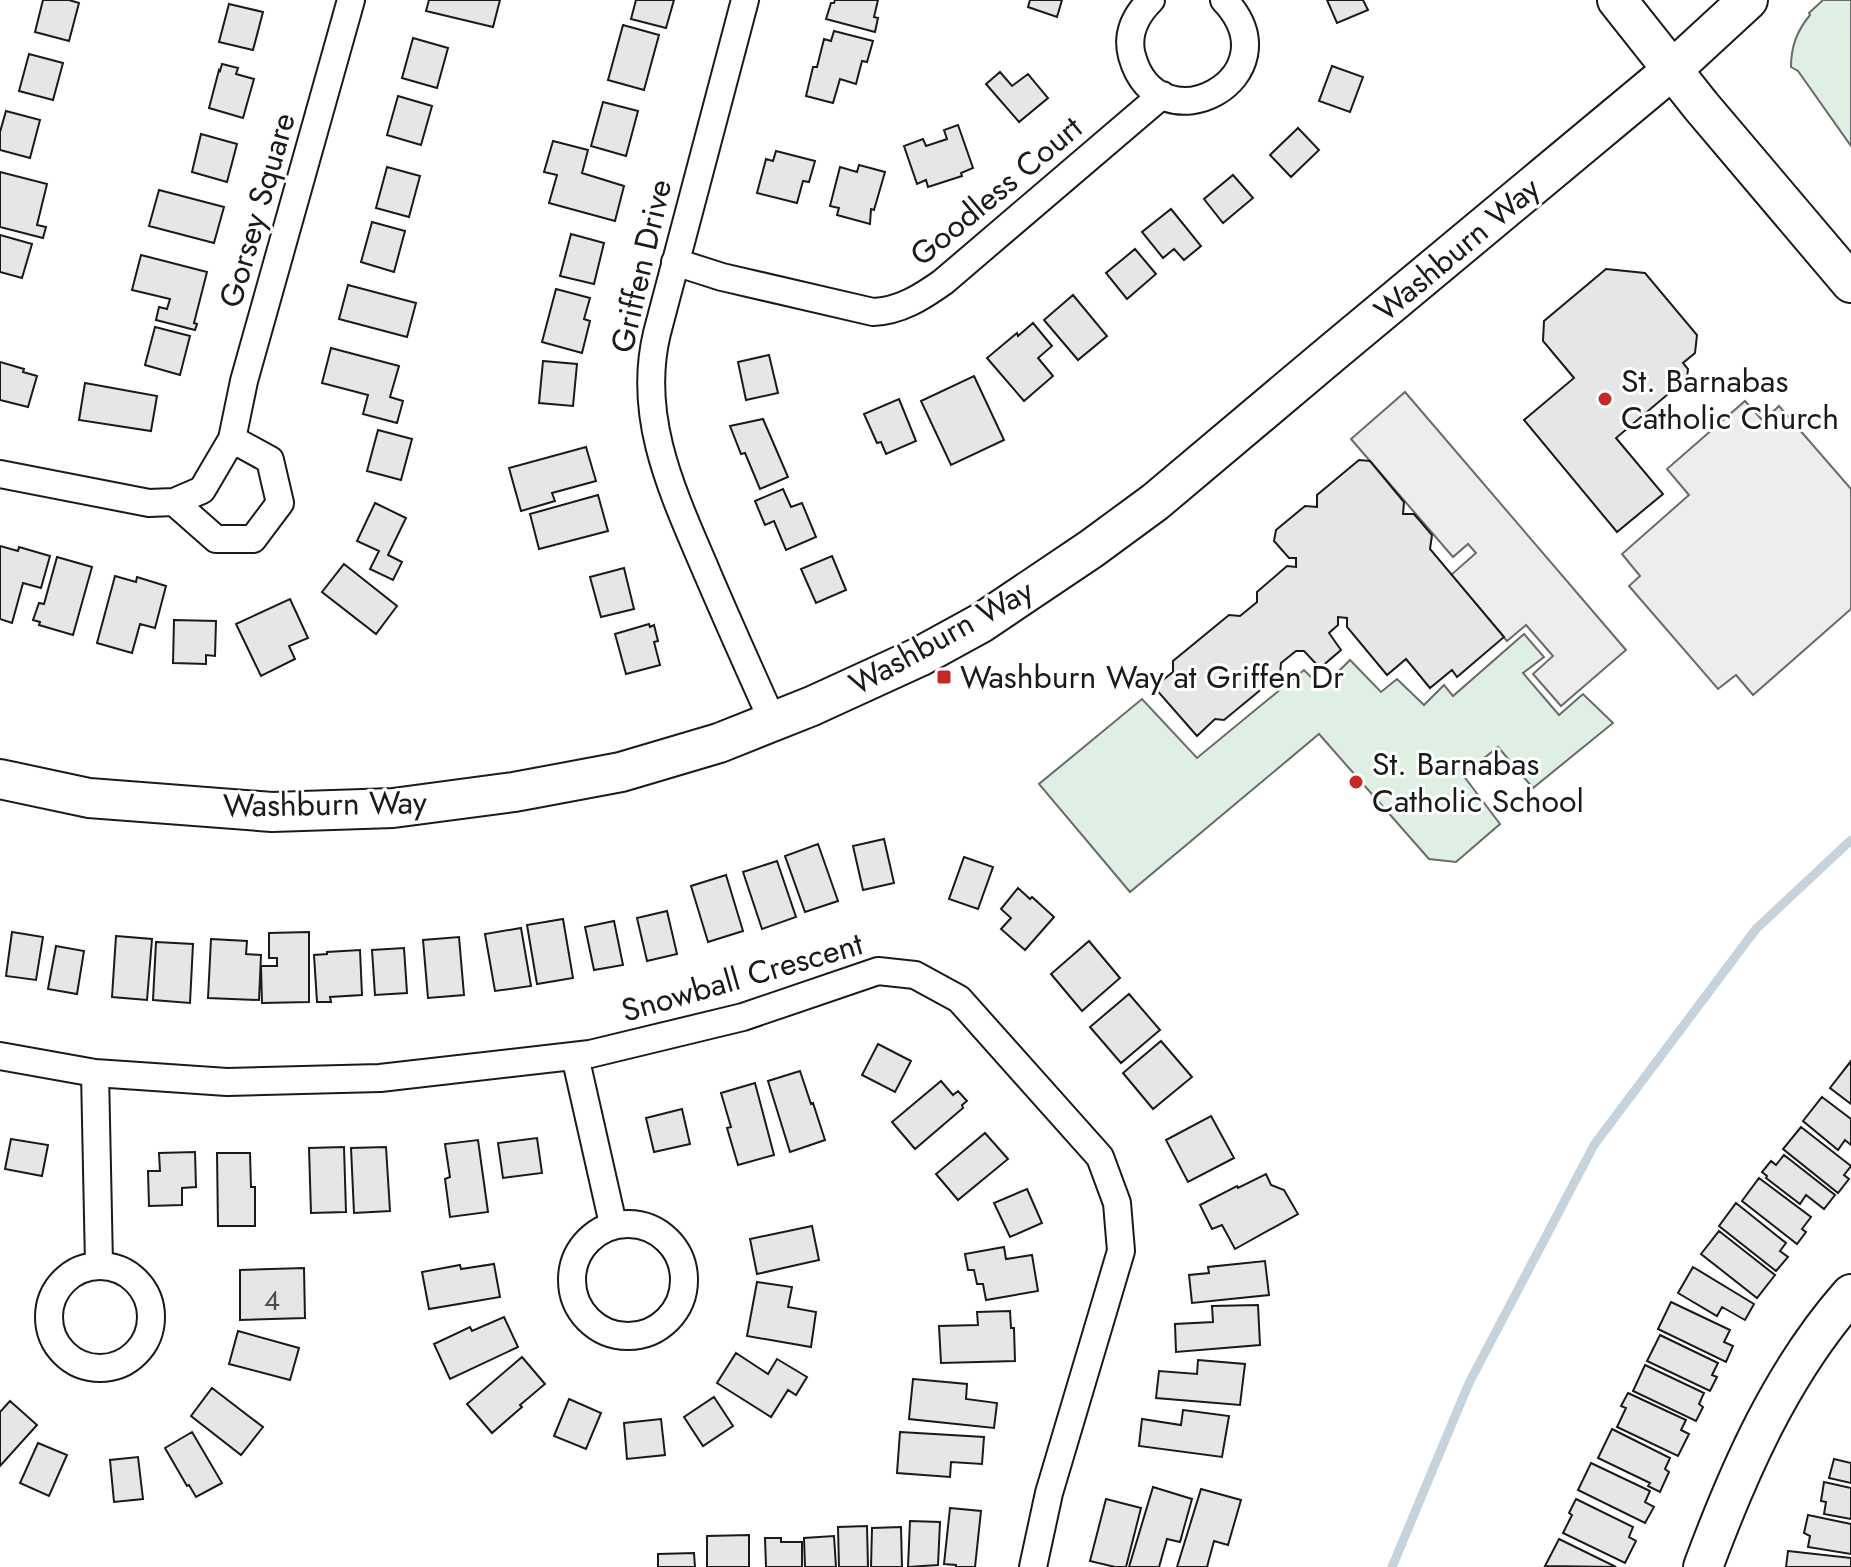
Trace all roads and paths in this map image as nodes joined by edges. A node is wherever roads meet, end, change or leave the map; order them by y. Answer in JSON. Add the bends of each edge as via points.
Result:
{"nodes":[{"id":1,"x":351,"y":0,"type":"edge"},
{"id":2,"x":745,"y":0,"type":"edge"},
{"id":3,"x":1151,"y":0,"type":"edge"},
{"id":4,"x":1224,"y":0,"type":"edge"},
{"id":5,"x":1617,"y":0,"type":"edge"},
{"id":6,"x":1748,"y":0,"type":"edge"},
{"id":7,"x":1672,"y":70,"type":"junction"},
{"id":8,"x":1162,"y":95,"type":"junction"},
{"id":9,"x":675,"y":262,"type":"junction"},
{"id":10,"x":1851,"y":283,"type":"edge"},
{"id":11,"x":232,"y":439,"type":"junction"},
{"id":12,"x":0,"y":474,"type":"edge"},
{"id":13,"x":174,"y":502,"type":"junction"},
{"id":14,"x":773,"y":722,"type":"junction"},
{"id":15,"x":0,"y":779,"type":"edge"},
{"id":16,"x":0,"y":1056,"type":"edge"},
{"id":17,"x":575,"y":1056,"type":"junction"},
{"id":18,"x":95,"y":1073,"type":"junction"},
{"id":19,"x":613,"y":1224,"type":"junction"},
{"id":20,"x":99,"y":1264,"type":"dead end"},
{"id":21,"x":1851,"y":1294,"type":"edge"},
{"id":22,"x":1033,"y":1567,"type":"edge"},
{"id":23,"x":1703,"y":1567,"type":"edge"}],
"edges":[{"from":1,"to":11,"type":"street","name":"Gorsey Square"},
{"from":2,"to":9,"type":"street","name":"Griffen Drive"},
{"from":3,"to":8,"type":"street","via":[[1132,29],[1130,48],[1146,84]]},
{"from":4,"to":8,"type":"street","via":[[1244,35],[1238,71],[1213,95],[1179,101]]},
{"from":5,"to":7,"type":"street"},
{"from":6,"to":7,"type":"street","name":"Washburn Way"},
{"from":7,"to":10,"type":"street"},
{"from":7,"to":14,"type":"street","name":"Washburn Way","via":[[1143,512],[981,623],[919,657]]},
{"from":8,"to":9,"type":"street","name":"Goodless Court","via":[[943,282],[890,311],[873,312]]},
{"from":9,"to":14,"type":"street","name":"Griffen Drive","via":[[652,354],[649,392],[656,435],[672,490]]},
{"from":11,"to":13,"type":"street","name":"Gorsey Square","via":[[202,490]]},
{"from":11,"to":13,"type":"street","via":[[270,460],[280,503],[253,539],[216,539]]},
{"from":12,"to":13,"type":"street","via":[[149,503]]},
{"from":14,"to":15,"type":"street","name":"Washburn Way","via":[[621,772],[393,808],[272,812],[89,798]]},
{"from":16,"to":18,"type":"street","name":"Snowball Crescent"},
{"from":17,"to":18,"type":"street","name":"Snowball Crescent","via":[[380,1078],[227,1082]]},
{"from":17,"to":19,"type":"street"},
{"from":17,"to":22,"type":"street","name":"Snowball Crescent","via":[[743,1017],[878,971],[915,975],[969,1010],[1100,1157],[1117,1203],[1121,1251],[1049,1493]]},
{"from":18,"to":20,"type":"street"},
{"from":19,"to":19,"type":"street","via":[[585,1241],[570,1270],[574,1303],[595,1328],[615,1335],[626,1338],[658,1330],[680,1306],[685,1274],[672,1244],[646,1225]]},
{"from":21,"to":23,"type":"street","via":[[1824,1325],[1762,1426]]}]}
